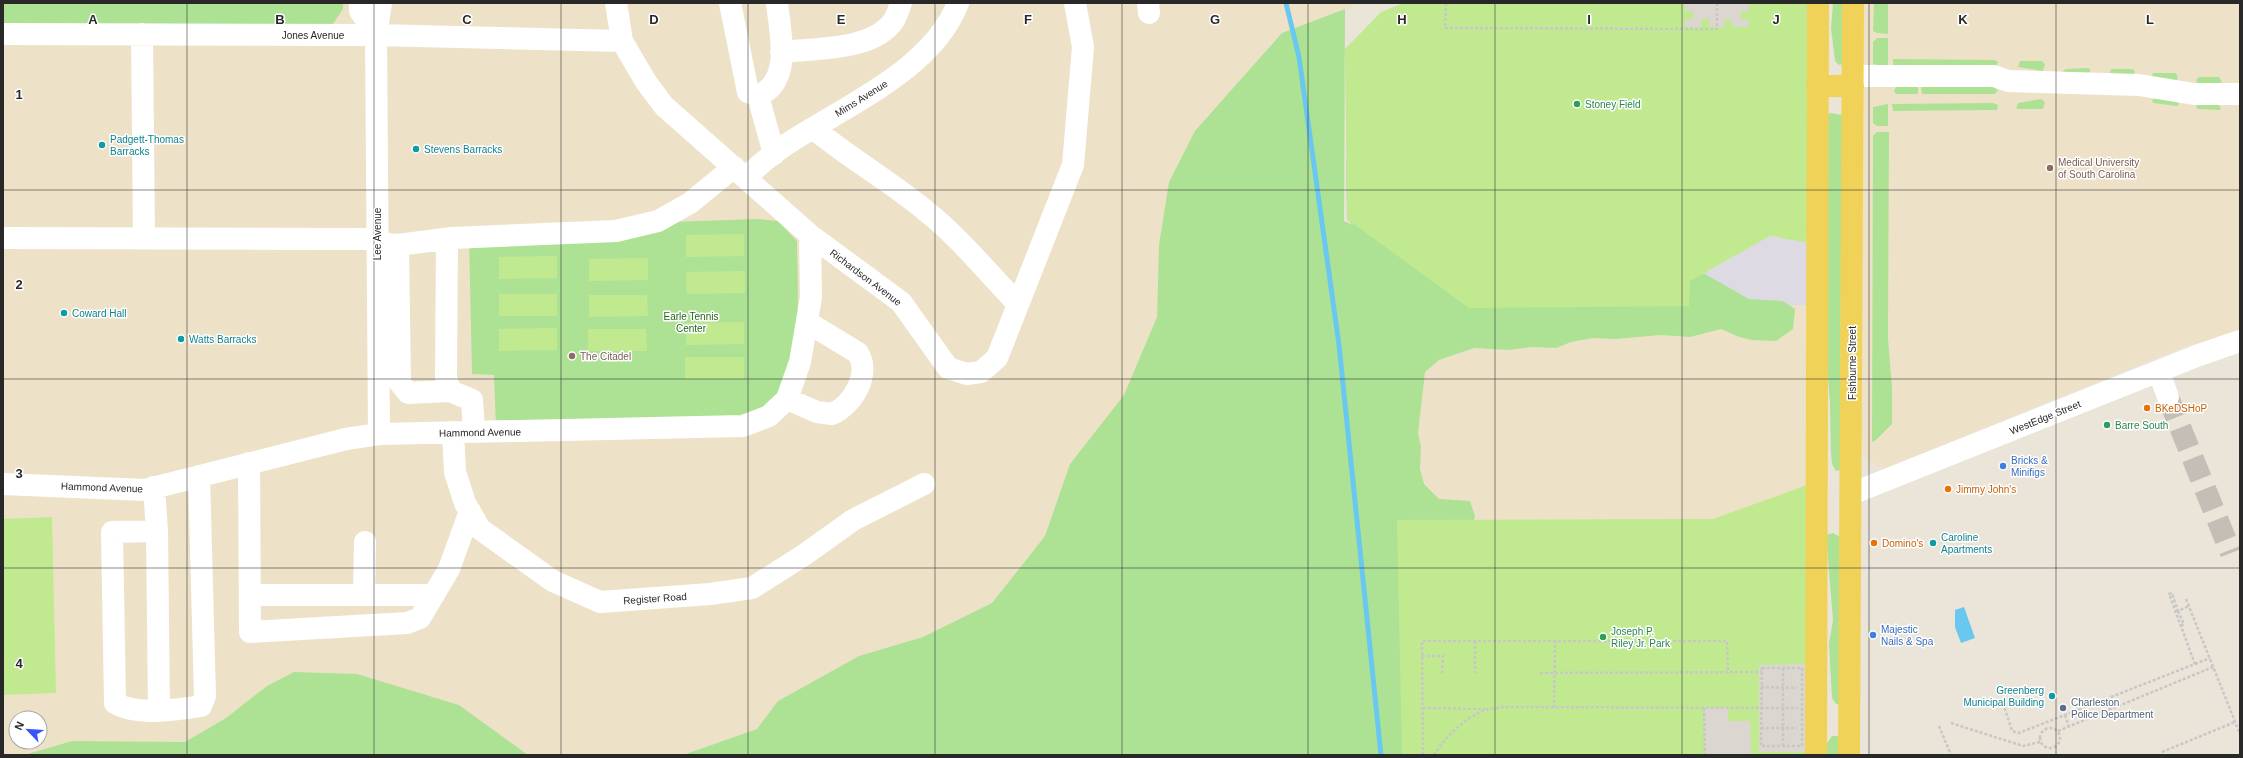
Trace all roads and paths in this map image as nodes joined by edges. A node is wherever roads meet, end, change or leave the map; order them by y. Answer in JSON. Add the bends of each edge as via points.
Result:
{"nodes":[{"id":1,"x":360,"y":3,"type":"edge"},
{"id":2,"x":381,"y":3,"type":"edge"},
{"id":3,"x":616,"y":3,"type":"edge"},
{"id":4,"x":730,"y":3,"type":"edge"},
{"id":5,"x":777,"y":3,"type":"edge"},
{"id":6,"x":901,"y":3,"type":"edge"},
{"id":7,"x":958,"y":3,"type":"edge"},
{"id":8,"x":1075,"y":3,"type":"edge"},
{"id":9,"x":1446,"y":3,"type":"edge"},
{"id":10,"x":1717,"y":3,"type":"edge"},
{"id":11,"x":1818,"y":3,"type":"edge"},
{"id":12,"x":1853,"y":3,"type":"edge"},
{"id":13,"x":3,"y":34,"type":"edge"},
{"id":14,"x":142,"y":34,"type":"junction"},
{"id":15,"x":376,"y":35,"type":"junction"},
{"id":16,"x":622,"y":41,"type":"junction"},
{"id":17,"x":781,"y":52,"type":"junction"},
{"id":18,"x":1853,"y":81,"type":"junction"},
{"id":19,"x":1817,"y":86,"type":"junction"},
{"id":20,"x":2240,"y":94,"type":"edge"},
{"id":21,"x":758,"y":96,"type":"junction"},
{"id":22,"x":813,"y":128,"type":"junction"},
{"id":23,"x":774,"y":154,"type":"junction"},
{"id":24,"x":740,"y":172,"type":"junction"},
{"id":25,"x":810,"y":235,"type":"junction"},
{"id":26,"x":144,"y":237,"type":"junction"},
{"id":27,"x":3,"y":238,"type":"edge"},
{"id":28,"x":447,"y":239,"type":"junction"},
{"id":29,"x":388,"y":242,"type":"junction"},
{"id":30,"x":1018,"y":304,"type":"junction"},
{"id":31,"x":807,"y":322,"type":"junction"},
{"id":32,"x":389,"y":334,"type":"junction"},
{"id":33,"x":2240,"y":341,"type":"edge"},
{"id":34,"x":2159,"y":372,"type":"junction"},
{"id":35,"x":450,"y":391,"type":"junction"},
{"id":36,"x":2168,"y":397,"type":"tunnel mouth"},
{"id":37,"x":787,"y":399,"type":"junction"},
{"id":38,"x":464,"y":432,"type":"junction"},
{"id":39,"x":379,"y":434,"type":"junction"},
{"id":40,"x":249,"y":463,"type":"junction"},
{"id":41,"x":199,"y":476,"type":"junction"},
{"id":42,"x":3,"y":484,"type":"edge"},
{"id":43,"x":924,"y":484,"type":"dead end"},
{"id":44,"x":154,"y":487,"type":"junction"},
{"id":45,"x":1851,"y":498,"type":"junction"},
{"id":46,"x":470,"y":511,"type":"junction"},
{"id":47,"x":1816,"y":521,"type":"junction"},
{"id":48,"x":157,"y":531,"type":"junction"},
{"id":49,"x":365,"y":542,"type":"dead end"},
{"id":50,"x":250,"y":595,"type":"junction"},
{"id":51,"x":364,"y":595,"type":"junction"},
{"id":52,"x":434,"y":595,"type":"junction"},
{"id":53,"x":2186,"y":599,"type":"dead end"},
{"id":54,"x":2189,"y":606,"type":"junction"},
{"id":55,"x":2178,"y":610,"type":"junction"},
{"id":56,"x":2181,"y":626,"type":"junction"},
{"id":57,"x":1475,"y":641,"type":"junction"},
{"id":58,"x":1555,"y":641,"type":"junction"},
{"id":59,"x":1422,"y":656,"type":"junction"},
{"id":60,"x":2210,"y":658,"type":"junction"},
{"id":61,"x":2195,"y":664,"type":"junction"},
{"id":62,"x":2213,"y":667,"type":"junction"},
{"id":63,"x":1783,"y":668,"type":"junction"},
{"id":64,"x":1762,"y":672,"type":"junction"},
{"id":65,"x":1442,"y":673,"type":"dead end"},
{"id":66,"x":1475,"y":673,"type":"dead end"},
{"id":67,"x":1540,"y":673,"type":"dead end"},
{"id":68,"x":1555,"y":673,"type":"junction"},
{"id":69,"x":1728,"y":673,"type":"junction"},
{"id":70,"x":1762,"y":687,"type":"junction"},
{"id":71,"x":1783,"y":687,"type":"junction"},
{"id":72,"x":1802,"y":688,"type":"junction"},
{"id":73,"x":2105,"y":699,"type":"junction"},
{"id":74,"x":1976,"y":701,"type":"dead end"},
{"id":75,"x":1423,"y":708,"type":"junction"},
{"id":76,"x":1554,"y":708,"type":"junction"},
{"id":77,"x":1704,"y":708,"type":"junction"},
{"id":78,"x":1761,"y":708,"type":"junction"},
{"id":79,"x":1783,"y":708,"type":"junction"},
{"id":80,"x":1486,"y":709,"type":"junction"},
{"id":81,"x":159,"y":710,"type":"junction"},
{"id":82,"x":2110,"y":710,"type":"junction"},
{"id":83,"x":2065,"y":715,"type":"junction"},
{"id":84,"x":1807,"y":719,"type":"junction"},
{"id":85,"x":2235,"y":722,"type":"junction"},
{"id":86,"x":1951,"y":723,"type":"dead end"},
{"id":87,"x":1850,"y":724,"type":"junction"},
{"id":88,"x":1939,"y":726,"type":"dead end"},
{"id":89,"x":2069,"y":727,"type":"junction"},
{"id":90,"x":1761,"y":728,"type":"junction"},
{"id":91,"x":1783,"y":728,"type":"junction"},
{"id":92,"x":2058,"y":731,"type":"junction"},
{"id":93,"x":2240,"y":734,"type":"edge"},
{"id":94,"x":2040,"y":742,"type":"junction"},
{"id":95,"x":1783,"y":746,"type":"junction"},
{"id":96,"x":2162,"y":752,"type":"dead end"},
{"id":97,"x":1423,"y":755,"type":"edge"},
{"id":98,"x":1434,"y":755,"type":"edge"},
{"id":99,"x":1705,"y":755,"type":"edge"},
{"id":100,"x":1816,"y":755,"type":"edge"},
{"id":101,"x":1849,"y":755,"type":"edge"},
{"id":102,"x":1951,"y":755,"type":"edge"}],
"edges":[{"from":1,"to":15,"type":"street","via":[[360,11]]},
{"from":2,"to":15,"type":"street","name":"Lee Avenue"},
{"from":3,"to":16,"type":"street","name":"Richardson Avenue"},
{"from":4,"to":21,"type":"street","via":[[748,92]]},
{"from":5,"to":17,"type":"street"},
{"from":6,"to":17,"type":"street","via":[[894,20],[879,35],[860,44]]},
{"from":7,"to":22,"type":"street","name":"Mims Avenue","via":[[935,42],[902,73]]},
{"from":8,"to":30,"type":"street","name":"Richardson Avenue","via":[[1083,47],[1073,165]]},
{"from":9,"to":10,"type":"path","via":[[1445,28],[1717,29]]},
{"from":11,"to":19,"type":"main road"},
{"from":12,"to":18,"type":"main road","name":"Fishburne Street"},
{"from":13,"to":14,"type":"street","name":"Jones Avenue"},
{"from":14,"to":15,"type":"street","name":"Jones Avenue"},
{"from":14,"to":26,"type":"street"},
{"from":15,"to":16,"type":"street","name":"Jones Avenue"},
{"from":15,"to":29,"type":"street","name":"Lee Avenue"},
{"from":16,"to":24,"type":"street","name":"Richardson Avenue","via":[[646,82],[664,106]]},
{"from":17,"to":21,"type":"street","via":[[781,65],[776,81],[768,92]]},
{"from":18,"to":19,"type":"main road"},
{"from":18,"to":20,"type":"street","via":[[1994,76],[2008,81],[2139,85],[2194,94]]},
{"from":18,"to":45,"type":"main road","name":"Fishburne Street"},
{"from":19,"to":47,"type":"main road"},
{"from":21,"to":23,"type":"street"},
{"from":22,"to":23,"type":"street","name":"Mims Avenue"},
{"from":22,"to":30,"type":"street","via":[[842,152],[894,186],[936,219]]},
{"from":23,"to":24,"type":"street","name":"Mims Avenue"},
{"from":24,"to":25,"type":"street","name":"Richardson Avenue"},
{"from":24,"to":28,"type":"street","name":"Mims Avenue","via":[[658,221],[616,231]]},
{"from":25,"to":30,"type":"street","name":"Richardson Avenue","via":[[901,302],[948,368],[967,374],[981,372],[997,358]]},
{"from":25,"to":31,"type":"street","name":"Hammond Avenue","via":[[811,297]]},
{"from":26,"to":27,"type":"street","name":"Mims Avenue"},
{"from":26,"to":29,"type":"street","name":"Mims Avenue"},
{"from":28,"to":29,"type":"street","name":"Mims Avenue"},
{"from":28,"to":35,"type":"street","via":[[446,377]]},
{"from":29,"to":32,"type":"street","name":"Lee Avenue"},
{"from":31,"to":37,"type":"street","name":"Hammond Avenue","via":[[800,362]]},
{"from":31,"to":37,"type":"street","via":[[858,353],[862,361],[861,379],[848,404],[832,414],[816,412]]},
{"from":32,"to":35,"type":"street","via":[[400,384],[408,393]]},
{"from":32,"to":39,"type":"street","name":"Lee Avenue"},
{"from":33,"to":34,"type":"street","name":"WestEdge Street"},
{"from":34,"to":36,"type":"street"},
{"from":34,"to":45,"type":"street","name":"WestEdge Street"},
{"from":35,"to":38,"type":"street","name":"Register Road","via":[[472,400]]},
{"from":37,"to":38,"type":"street","name":"Hammond Avenue","via":[[769,416],[743,426]]},
{"from":38,"to":39,"type":"street","name":"Hammond Avenue"},
{"from":38,"to":46,"type":"street","name":"Register Road","via":[[455,472]]},
{"from":39,"to":40,"type":"street","name":"Hammond Avenue","via":[[346,439]]},
{"from":40,"to":41,"type":"street","name":"Hammond Avenue"},
{"from":40,"to":50,"type":"street"},
{"from":41,"to":44,"type":"street","name":"Hammond Avenue"},
{"from":41,"to":81,"type":"street","via":[[205,696],[201,706]]},
{"from":42,"to":44,"type":"street","name":"Hammond Avenue","via":[[145,490]]},
{"from":43,"to":46,"type":"street","name":"Register Road","via":[[853,520],[752,588],[710,594],[600,602],[552,581],[480,529]]},
{"from":44,"to":48,"type":"street"},
{"from":45,"to":47,"type":"main road"},
{"from":45,"to":87,"type":"main road","name":"Fishburne Street"},
{"from":46,"to":52,"type":"street","via":[[449,569]]},
{"from":47,"to":84,"type":"main road"},
{"from":48,"to":81,"type":"street"},
{"from":48,"to":81,"type":"street","via":[[112,532],[115,703],[122,708]]},
{"from":49,"to":51,"type":"street"},
{"from":50,"to":51,"type":"street"},
{"from":50,"to":52,"type":"street","via":[[250,632],[407,623],[420,618]]},
{"from":51,"to":52,"type":"street"},
{"from":53,"to":54,"type":"path"},
{"from":54,"to":55,"type":"path"},
{"from":54,"to":60,"type":"path"},
{"from":55,"to":56,"type":"path","via":[[2184,624]]},
{"from":55,"to":56,"type":"path","via":[[2172,593],[2169,594]]},
{"from":56,"to":61,"type":"path"},
{"from":57,"to":58,"type":"path"},
{"from":57,"to":59,"type":"path","via":[[1422,641]]},
{"from":57,"to":66,"type":"path"},
{"from":58,"to":68,"type":"path"},
{"from":58,"to":69,"type":"path","via":[[1727,641]]},
{"from":59,"to":65,"type":"path","via":[[1443,656]]},
{"from":59,"to":75,"type":"path"},
{"from":60,"to":61,"type":"path"},
{"from":60,"to":62,"type":"path"},
{"from":61,"to":73,"type":"path"},
{"from":62,"to":82,"type":"path"},
{"from":62,"to":85,"type":"path"},
{"from":63,"to":64,"type":"path","via":[[1762,668]]},
{"from":63,"to":71,"type":"path"},
{"from":63,"to":72,"type":"path","via":[[1802,668]]},
{"from":64,"to":69,"type":"path"},
{"from":64,"to":70,"type":"path"},
{"from":67,"to":68,"type":"path"},
{"from":68,"to":69,"type":"path"},
{"from":68,"to":76,"type":"path"},
{"from":70,"to":71,"type":"path"},
{"from":70,"to":78,"type":"path"},
{"from":71,"to":72,"type":"path"},
{"from":71,"to":79,"type":"path"},
{"from":72,"to":84,"type":"path"},
{"from":73,"to":82,"type":"path"},
{"from":73,"to":83,"type":"path"},
{"from":74,"to":83,"type":"path","via":[[1989,703],[2002,700],[2012,730],[2019,732]]},
{"from":75,"to":80,"type":"path"},
{"from":75,"to":97,"type":"path"},
{"from":76,"to":77,"type":"path"},
{"from":76,"to":80,"type":"path"},
{"from":77,"to":78,"type":"path"},
{"from":77,"to":99,"type":"path"},
{"from":78,"to":79,"type":"path"},
{"from":78,"to":90,"type":"path"},
{"from":79,"to":84,"type":"path"},
{"from":79,"to":91,"type":"path"},
{"from":80,"to":98,"type":"path","via":[[1460,725],[1440,745]]},
{"from":82,"to":89,"type":"path"},
{"from":83,"to":89,"type":"path"},
{"from":84,"to":87,"type":"main road"},
{"from":84,"to":91,"type":"path"},
{"from":84,"to":95,"type":"path","via":[[1802,746]]},
{"from":84,"to":100,"type":"main road"},
{"from":85,"to":93,"type":"path"},
{"from":85,"to":96,"type":"path"},
{"from":86,"to":94,"type":"path","via":[[2023,746]]},
{"from":87,"to":101,"type":"main road","name":"Fishburne Street"},
{"from":88,"to":102,"type":"path"},
{"from":89,"to":92,"type":"path"},
{"from":90,"to":91,"type":"path"},
{"from":90,"to":95,"type":"path","via":[[1761,746]]},
{"from":91,"to":95,"type":"path"},
{"from":92,"to":94,"type":"path","via":[[2046,728],[2041,732]]},
{"from":92,"to":94,"type":"path","via":[[2060,738],[2055,747],[2048,748]]}]}
